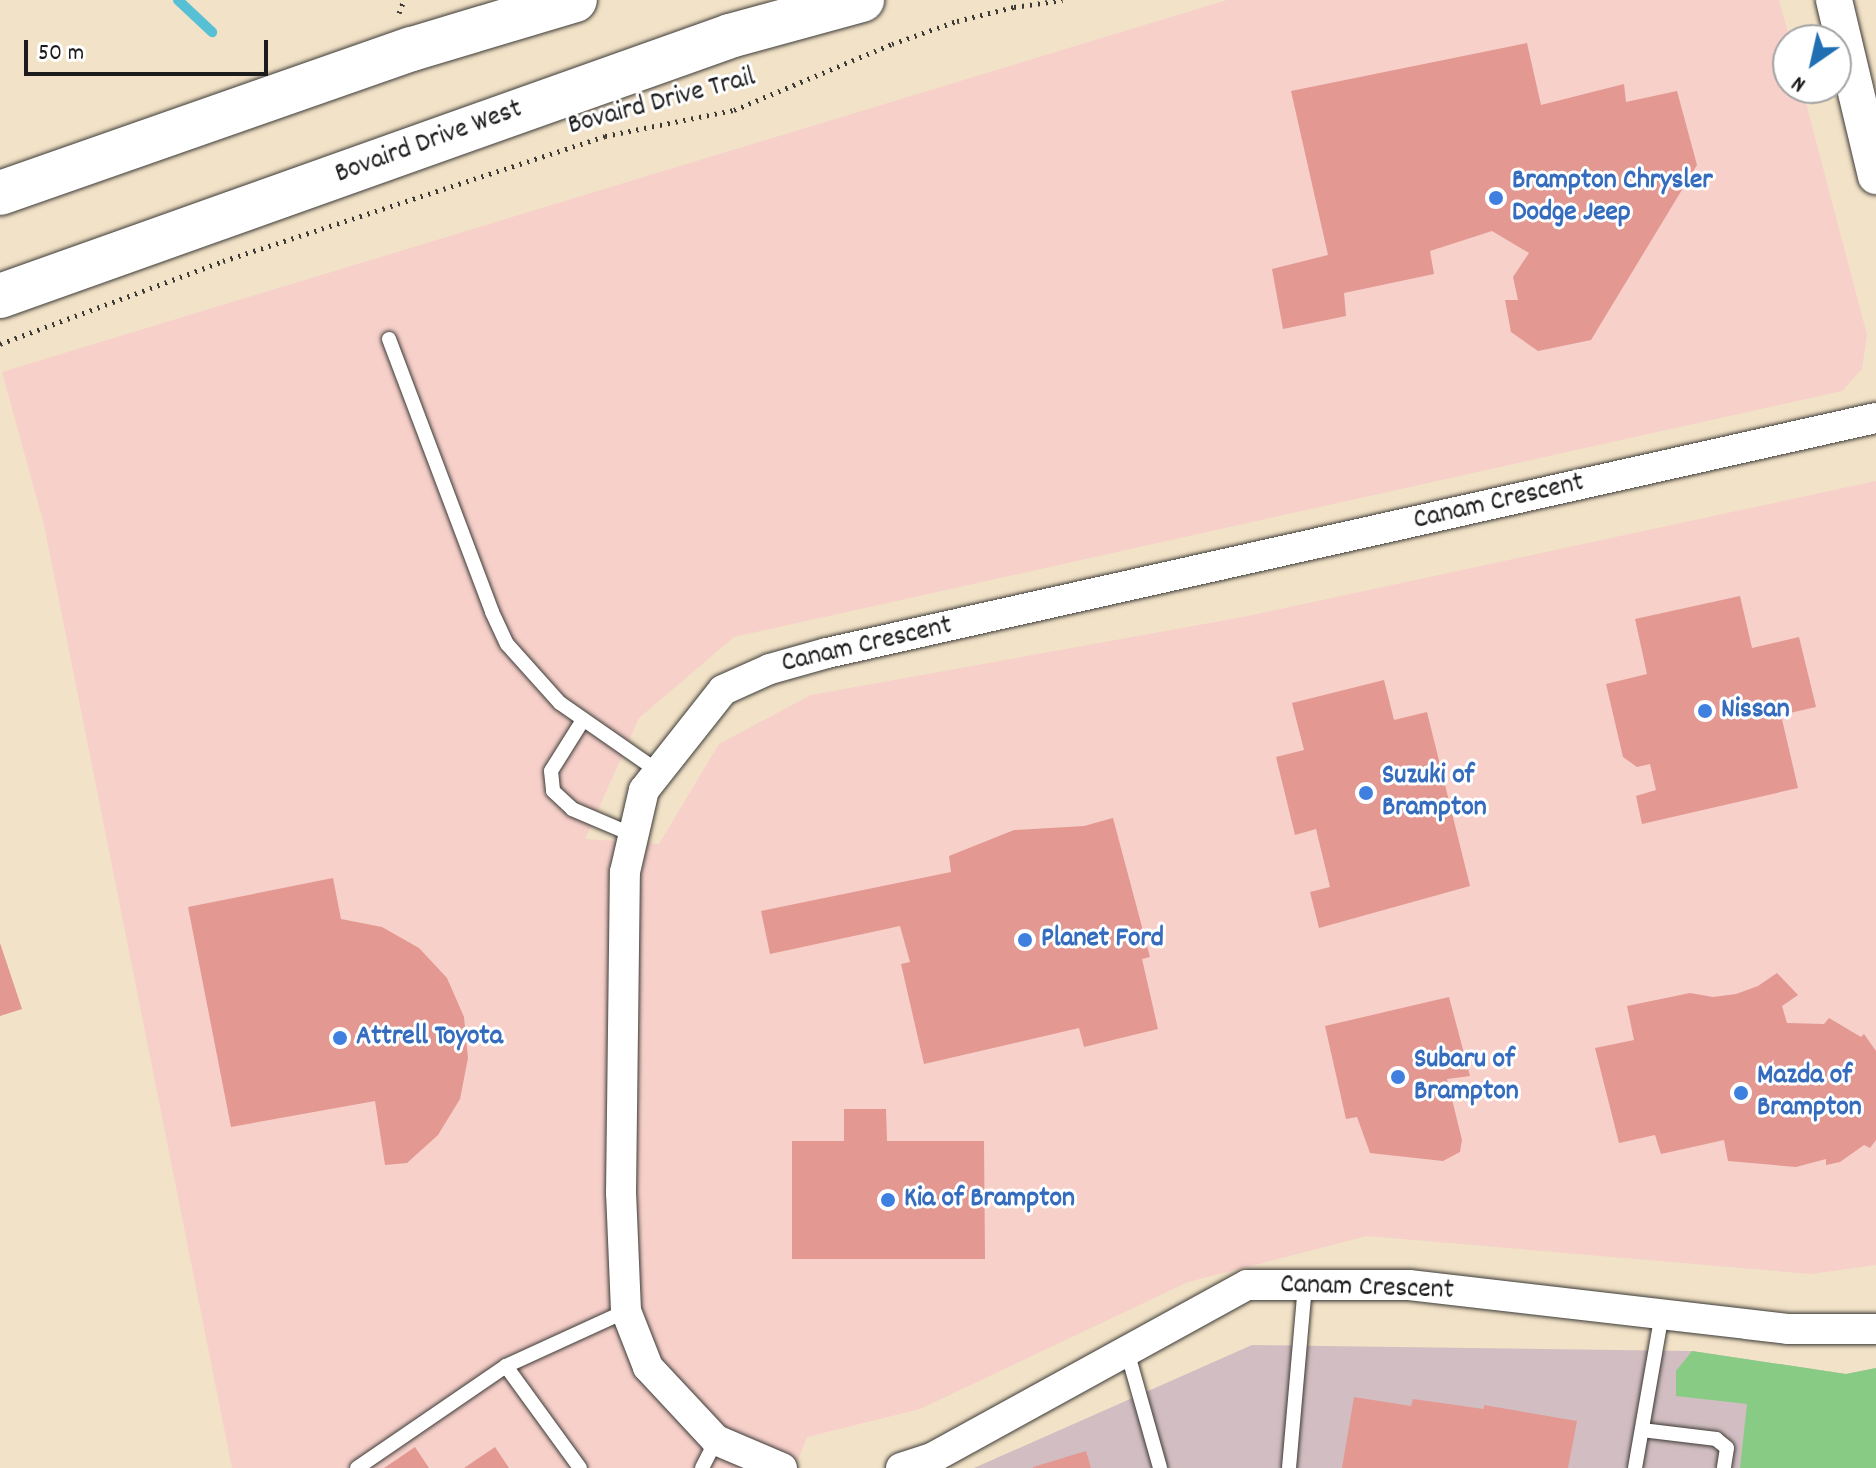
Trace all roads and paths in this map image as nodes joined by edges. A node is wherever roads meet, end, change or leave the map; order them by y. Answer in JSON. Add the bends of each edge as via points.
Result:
{"nodes":[{"id":1,"x":575,"y":0,"type":"edge"},
{"id":2,"x":862,"y":0,"type":"edge"},
{"id":3,"x":1063,"y":0,"type":"edge"},
{"id":4,"x":1834,"y":0,"type":"edge"},
{"id":5,"x":1876,"y":176,"type":"edge"},
{"id":6,"x":0,"y":193,"type":"edge"},
{"id":7,"x":0,"y":296,"type":"edge"},
{"id":8,"x":389,"y":339,"type":"dead end"},
{"id":9,"x":0,"y":344,"type":"edge"},
{"id":10,"x":1876,"y":418,"type":"edge"},
{"id":11,"x":583,"y":720,"type":"junction"},
{"id":12,"x":658,"y":771,"type":"junction"},
{"id":13,"x":633,"y":835,"type":"junction"},
{"id":14,"x":1305,"y":1285,"type":"junction"},
{"id":15,"x":626,"y":1311,"type":"junction"},
{"id":16,"x":1662,"y":1314,"type":"junction"},
{"id":17,"x":1876,"y":1329,"type":"edge"},
{"id":18,"x":1127,"y":1351,"type":"junction"},
{"id":19,"x":506,"y":1366,"type":"junction"},
{"id":20,"x":1642,"y":1430,"type":"junction"},
{"id":21,"x":716,"y":1440,"type":"junction"},
{"id":22,"x":357,"y":1468,"type":"edge"},
{"id":23,"x":580,"y":1468,"type":"edge"},
{"id":24,"x":702,"y":1468,"type":"edge"},
{"id":25,"x":782,"y":1468,"type":"edge"},
{"id":26,"x":901,"y":1468,"type":"edge"},
{"id":27,"x":1160,"y":1468,"type":"edge"},
{"id":28,"x":1289,"y":1468,"type":"edge"},
{"id":29,"x":1635,"y":1468,"type":"edge"},
{"id":30,"x":1724,"y":1468,"type":"edge"}],
"edges":[{"from":1,"to":6,"type":"main road","via":[[412,49]]},
{"from":2,"to":7,"type":"main road","name":"Bovaird Drive West","via":[[730,36]]},
{"from":3,"to":9,"type":"path","name":"Bovaird Drive Trail","via":[[957,21],[734,110],[605,136],[223,261]]},
{"from":4,"to":5,"type":"street"},
{"from":8,"to":11,"type":"lane","via":[[507,644],[531,674]]},
{"from":10,"to":12,"type":"street","name":"Canam Crescent","via":[[770,669],[723,690]]},
{"from":11,"to":12,"type":"lane"},
{"from":11,"to":13,"type":"lane","via":[[551,771],[553,791],[572,809]]},
{"from":12,"to":13,"type":"street","name":"Canam Crescent","via":[[644,790]]},
{"from":13,"to":15,"type":"street","name":"Canam Crescent","via":[[624,908],[621,1193]]},
{"from":14,"to":16,"type":"street","name":"Canam Crescent","via":[[1409,1285]]},
{"from":14,"to":18,"type":"street","name":"Canam Crescent","via":[[1247,1285]]},
{"from":14,"to":28,"type":"lane"},
{"from":15,"to":19,"type":"lane"},
{"from":15,"to":21,"type":"street","name":"Canam Crescent","via":[[648,1367]]},
{"from":16,"to":17,"type":"street","name":"Canam Crescent","via":[[1787,1329]]},
{"from":16,"to":20,"type":"lane"},
{"from":18,"to":26,"type":"street","name":"Canam Crescent","via":[[932,1458]]},
{"from":18,"to":27,"type":"lane"},
{"from":19,"to":22,"type":"lane"},
{"from":19,"to":23,"type":"lane"},
{"from":20,"to":29,"type":"lane"},
{"from":20,"to":30,"type":"lane","via":[[1716,1439],[1727,1448]]},
{"from":21,"to":24,"type":"lane"},
{"from":21,"to":25,"type":"street","name":"Canam Crescent"}]}
